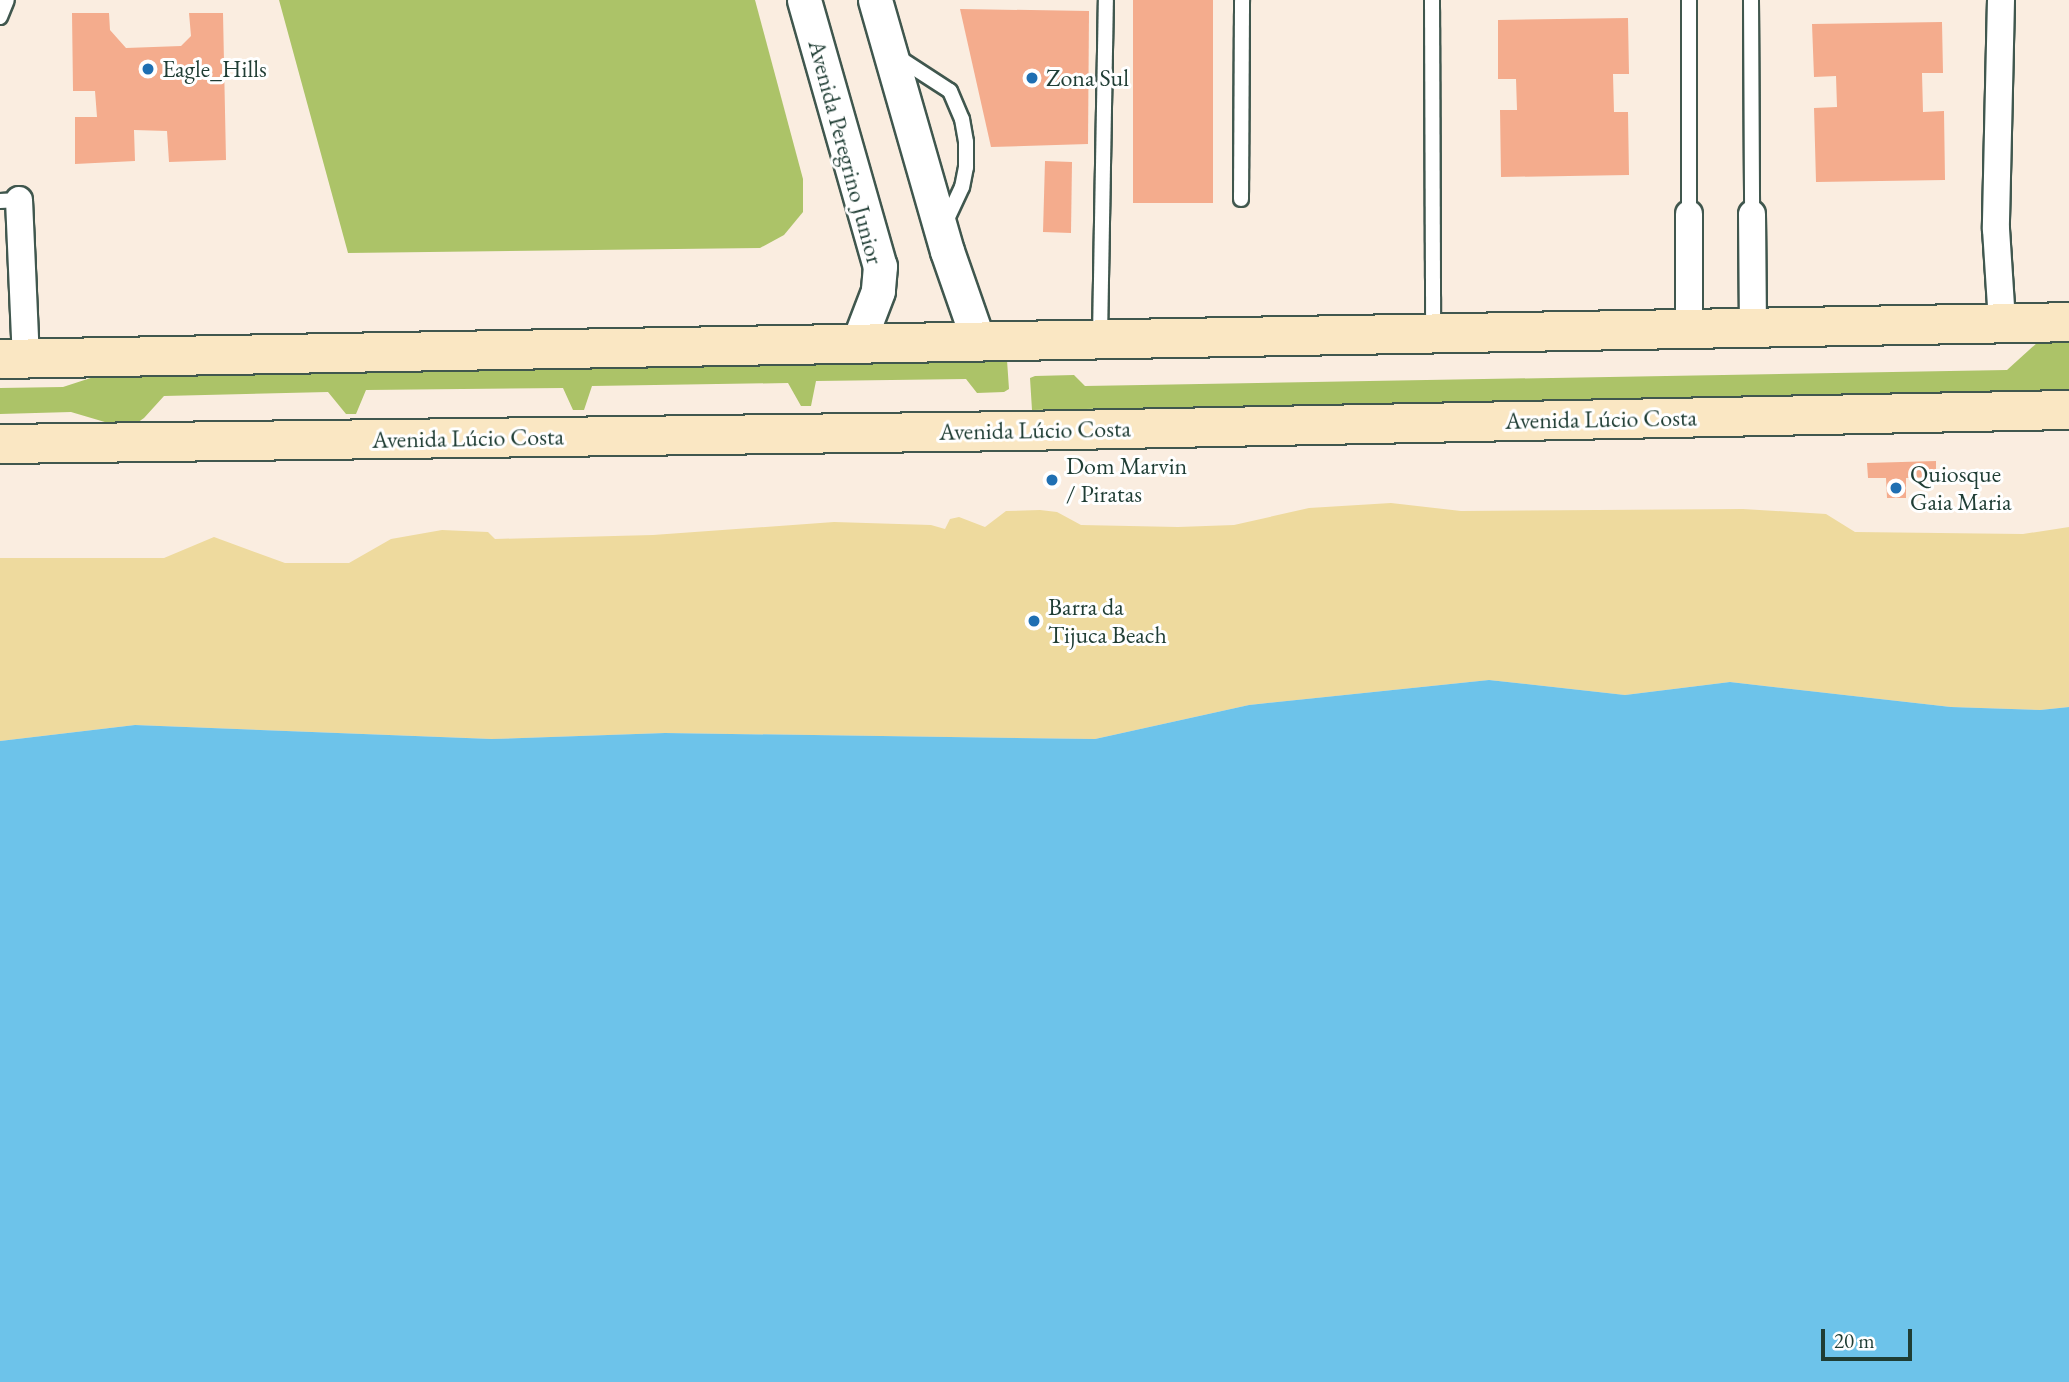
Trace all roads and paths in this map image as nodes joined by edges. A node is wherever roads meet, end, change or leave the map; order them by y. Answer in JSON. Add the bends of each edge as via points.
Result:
{"nodes":[{"id":1,"x":8,"y":0,"type":"edge"},
{"id":2,"x":804,"y":0,"type":"edge"},
{"id":3,"x":876,"y":0,"type":"edge"},
{"id":4,"x":1106,"y":0,"type":"edge"},
{"id":5,"x":1242,"y":0,"type":"edge"},
{"id":6,"x":1432,"y":0,"type":"edge"},
{"id":7,"x":1689,"y":0,"type":"edge"},
{"id":8,"x":1751,"y":0,"type":"edge"},
{"id":9,"x":2001,"y":0,"type":"edge"},
{"id":10,"x":0,"y":17,"type":"edge"},
{"id":11,"x":891,"y":53,"type":"junction"},
{"id":12,"x":1241,"y":199,"type":"dead end"},
{"id":13,"x":9,"y":200,"type":"edge"},
{"id":14,"x":1752,"y":214,"type":"joint"},
{"id":15,"x":1689,"y":215,"type":"joint"},
{"id":16,"x":942,"y":231,"type":"junction"},
{"id":17,"x":2002,"y":322,"type":"junction"},
{"id":18,"x":2069,"y":322,"type":"edge"},
{"id":19,"x":1753,"y":328,"type":"junction"},
{"id":20,"x":1689,"y":330,"type":"junction"},
{"id":21,"x":1433,"y":334,"type":"junction"},
{"id":22,"x":1100,"y":339,"type":"junction"},
{"id":23,"x":978,"y":340,"type":"junction"},
{"id":24,"x":858,"y":343,"type":"junction"},
{"id":25,"x":13,"y":359,"type":"edge"},
{"id":26,"x":2069,"y":410,"type":"edge"},
{"id":27,"x":0,"y":438,"type":"edge"},
{"id":28,"x":47,"y":443,"type":"junction"},
{"id":29,"x":0,"y":444,"type":"edge"}],
"edges":[{"from":1,"to":10,"type":"lane"},
{"from":2,"to":24,"type":"street","name":"Avenida Peregrino Junior","via":[[880,266],[876,301]]},
{"from":3,"to":11,"type":"street"},
{"from":4,"to":22,"type":"lane"},
{"from":5,"to":12,"type":"lane"},
{"from":6,"to":21,"type":"lane"},
{"from":7,"to":15,"type":"lane"},
{"from":8,"to":14,"type":"lane"},
{"from":9,"to":17,"type":"street","via":[[1996,229]]},
{"from":11,"to":16,"type":"street"},
{"from":11,"to":16,"type":"lane","via":[[950,91],[962,119],[966,142],[962,187]]},
{"from":13,"to":25,"type":"street"},
{"from":14,"to":19,"type":"street"},
{"from":15,"to":20,"type":"street"},
{"from":16,"to":23,"type":"street"},
{"from":17,"to":18,"type":"main road"},
{"from":17,"to":19,"type":"main road"},
{"from":19,"to":20,"type":"main road"},
{"from":20,"to":21,"type":"main road"},
{"from":21,"to":22,"type":"main road"},
{"from":22,"to":23,"type":"main road"},
{"from":23,"to":24,"type":"main road"},
{"from":24,"to":25,"type":"main road"},
{"from":26,"to":28,"type":"main road","name":"Avenida Lúcio Costa","via":[[1021,431]]},
{"from":27,"to":28,"type":"main road"},
{"from":28,"to":29,"type":"main road","name":"Avenida Lúcio Costa"}]}
